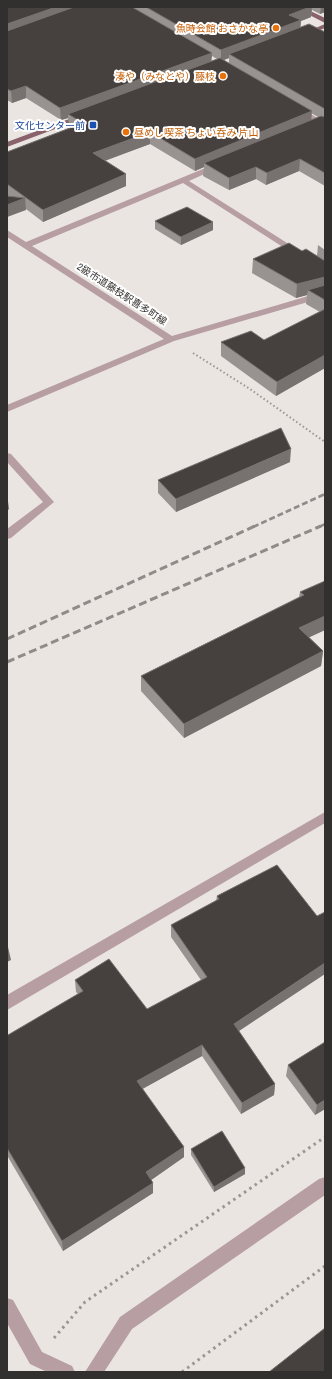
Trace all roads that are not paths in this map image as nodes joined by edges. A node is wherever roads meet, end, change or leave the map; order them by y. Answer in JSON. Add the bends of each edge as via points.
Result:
{"nodes":[{"id":1,"x":297,"y":7,"type":"edge"},
{"id":2,"x":325,"y":21,"type":"edge"},
{"id":3,"x":325,"y":26,"type":"edge"},
{"id":4,"x":296,"y":37,"type":"edge"},
{"id":5,"x":288,"y":104,"type":"edge"},
{"id":6,"x":89,"y":115,"type":"edge"},
{"id":7,"x":320,"y":125,"type":"edge"},
{"id":8,"x":7,"y":146,"type":"edge"},
{"id":9,"x":227,"y":162,"type":"edge"},
{"id":10,"x":184,"y":180,"type":"junction"},
{"id":11,"x":9,"y":237,"type":"edge"},
{"id":12,"x":26,"y":245,"type":"junction"},
{"id":13,"x":325,"y":271,"type":"edge"},
{"id":14,"x":325,"y":294,"type":"edge"},
{"id":15,"x":171,"y":339,"type":"junction"},
{"id":16,"x":7,"y":409,"type":"edge"},
{"id":17,"x":7,"y":456,"type":"edge"},
{"id":18,"x":7,"y":535,"type":"edge"},
{"id":19,"x":325,"y":817,"type":"edge"},
{"id":20,"x":7,"y":1003,"type":"edge"},
{"id":21,"x":325,"y":1185,"type":"edge"},
{"id":22,"x":7,"y":1306,"type":"edge"},
{"id":23,"x":66,"y":1372,"type":"edge"},
{"id":24,"x":94,"y":1372,"type":"edge"}],
"edges":[{"from":1,"to":2,"type":"main road"},
{"from":3,"to":4,"type":"main road"},
{"from":5,"to":7,"type":"street"},
{"from":6,"to":8,"type":"main road"},
{"from":9,"to":10,"type":"street"},
{"from":10,"to":12,"type":"street"},
{"from":10,"to":13,"type":"street"},
{"from":11,"to":12,"type":"street","name":"2級市道藤枝駅喜多町線"},
{"from":12,"to":15,"type":"street","name":"2級市道藤枝駅喜多町線"},
{"from":14,"to":15,"type":"street","name":"2級市道藤枝駅喜多町線"},
{"from":15,"to":16,"type":"street"},
{"from":17,"to":18,"type":"street","via":[[49,502]]},
{"from":19,"to":20,"type":"street"},
{"from":21,"to":24,"type":"street","via":[[126,1324]]},
{"from":22,"to":23,"type":"street","via":[[36,1358]]}]}
